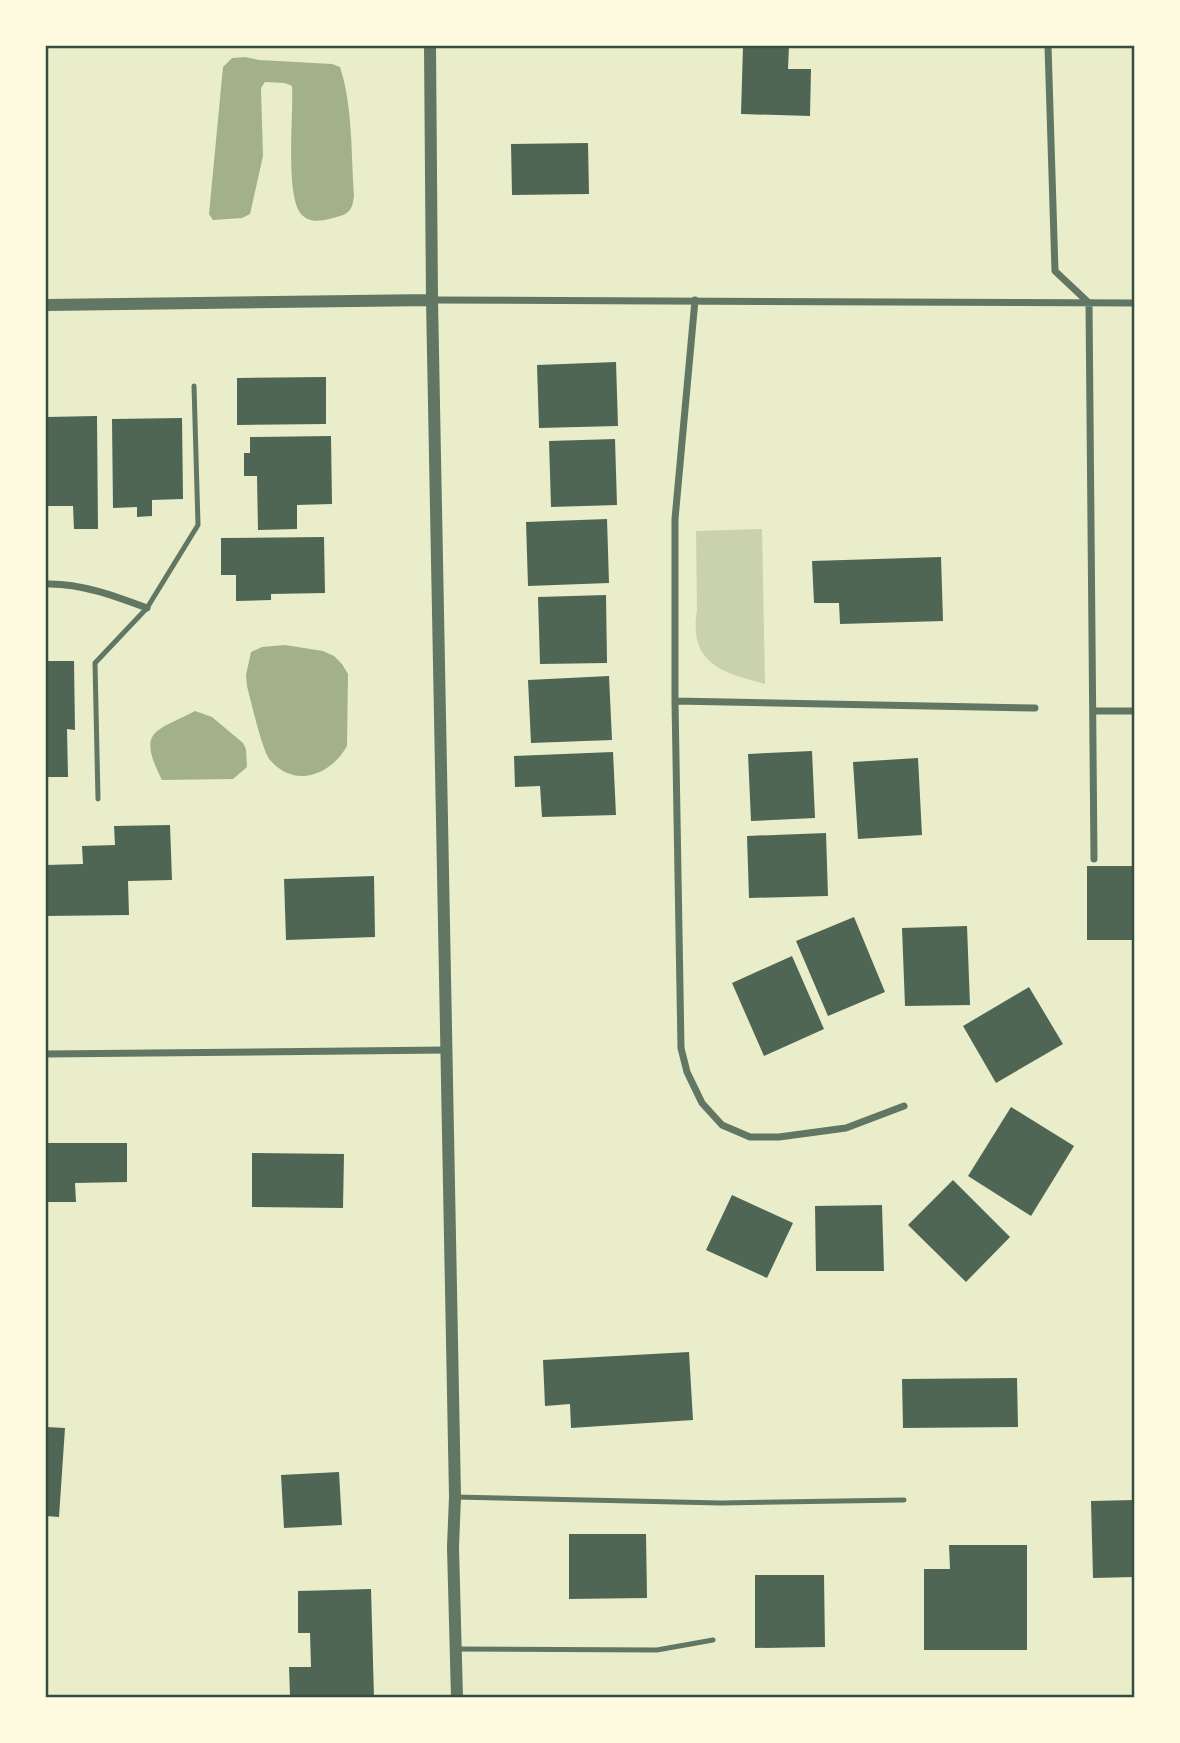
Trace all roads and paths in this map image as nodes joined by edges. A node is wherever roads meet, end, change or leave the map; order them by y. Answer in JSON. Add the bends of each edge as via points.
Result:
{"nodes":[{"id":1,"x":430,"y":46,"type":"edge"},
{"id":2,"x":1048,"y":46,"type":"edge"},
{"id":3,"x":432,"y":300,"type":"junction"},
{"id":4,"x":695,"y":300,"type":"junction"},
{"id":5,"x":1089,"y":303,"type":"junction"},
{"id":6,"x":1135,"y":303,"type":"edge"},
{"id":7,"x":46,"y":304,"type":"edge"},
{"id":8,"x":194,"y":386,"type":"dead end"},
{"id":9,"x":46,"y":584,"type":"edge"},
{"id":10,"x":147,"y":607,"type":"junction"},
{"id":11,"x":675,"y":701,"type":"junction"},
{"id":12,"x":1035,"y":708,"type":"dead end"},
{"id":13,"x":1093,"y":711,"type":"junction"},
{"id":14,"x":1135,"y":711,"type":"edge"},
{"id":15,"x":98,"y":799,"type":"dead end"},
{"id":16,"x":1094,"y":859,"type":"dead end"},
{"id":17,"x":446,"y":1049,"type":"junction"},
{"id":18,"x":46,"y":1054,"type":"edge"},
{"id":19,"x":904,"y":1105,"type":"dead end"},
{"id":20,"x":455,"y":1497,"type":"junction"},
{"id":21,"x":904,"y":1500,"type":"dead end"},
{"id":22,"x":713,"y":1640,"type":"dead end"},
{"id":23,"x":455,"y":1648,"type":"junction"},
{"id":24,"x":457,"y":1698,"type":"edge"}],
"edges":[{"from":1,"to":3,"type":"street"},
{"from":2,"to":5,"type":"street","via":[[1055,271]]},
{"from":3,"to":4,"type":"street"},
{"from":3,"to":7,"type":"street"},
{"from":3,"to":17,"type":"street"},
{"from":4,"to":5,"type":"street"},
{"from":4,"to":11,"type":"street","via":[[676,519]]},
{"from":5,"to":6,"type":"street"},
{"from":5,"to":13,"type":"street"},
{"from":8,"to":10,"type":"lane","via":[[198,525]]},
{"from":9,"to":10,"type":"street","via":[[107,594]]},
{"from":10,"to":15,"type":"lane","via":[[95,663]]},
{"from":11,"to":12,"type":"street"},
{"from":11,"to":19,"type":"street","via":[[681,1048],[702,1103],[722,1125],[750,1137],[846,1128]]},
{"from":13,"to":14,"type":"street"},
{"from":13,"to":16,"type":"street"},
{"from":17,"to":18,"type":"street"},
{"from":17,"to":20,"type":"street"},
{"from":20,"to":21,"type":"lane","via":[[721,1503]]},
{"from":20,"to":23,"type":"street"},
{"from":22,"to":23,"type":"lane","via":[[657,1650]]},
{"from":23,"to":24,"type":"street"}]}
